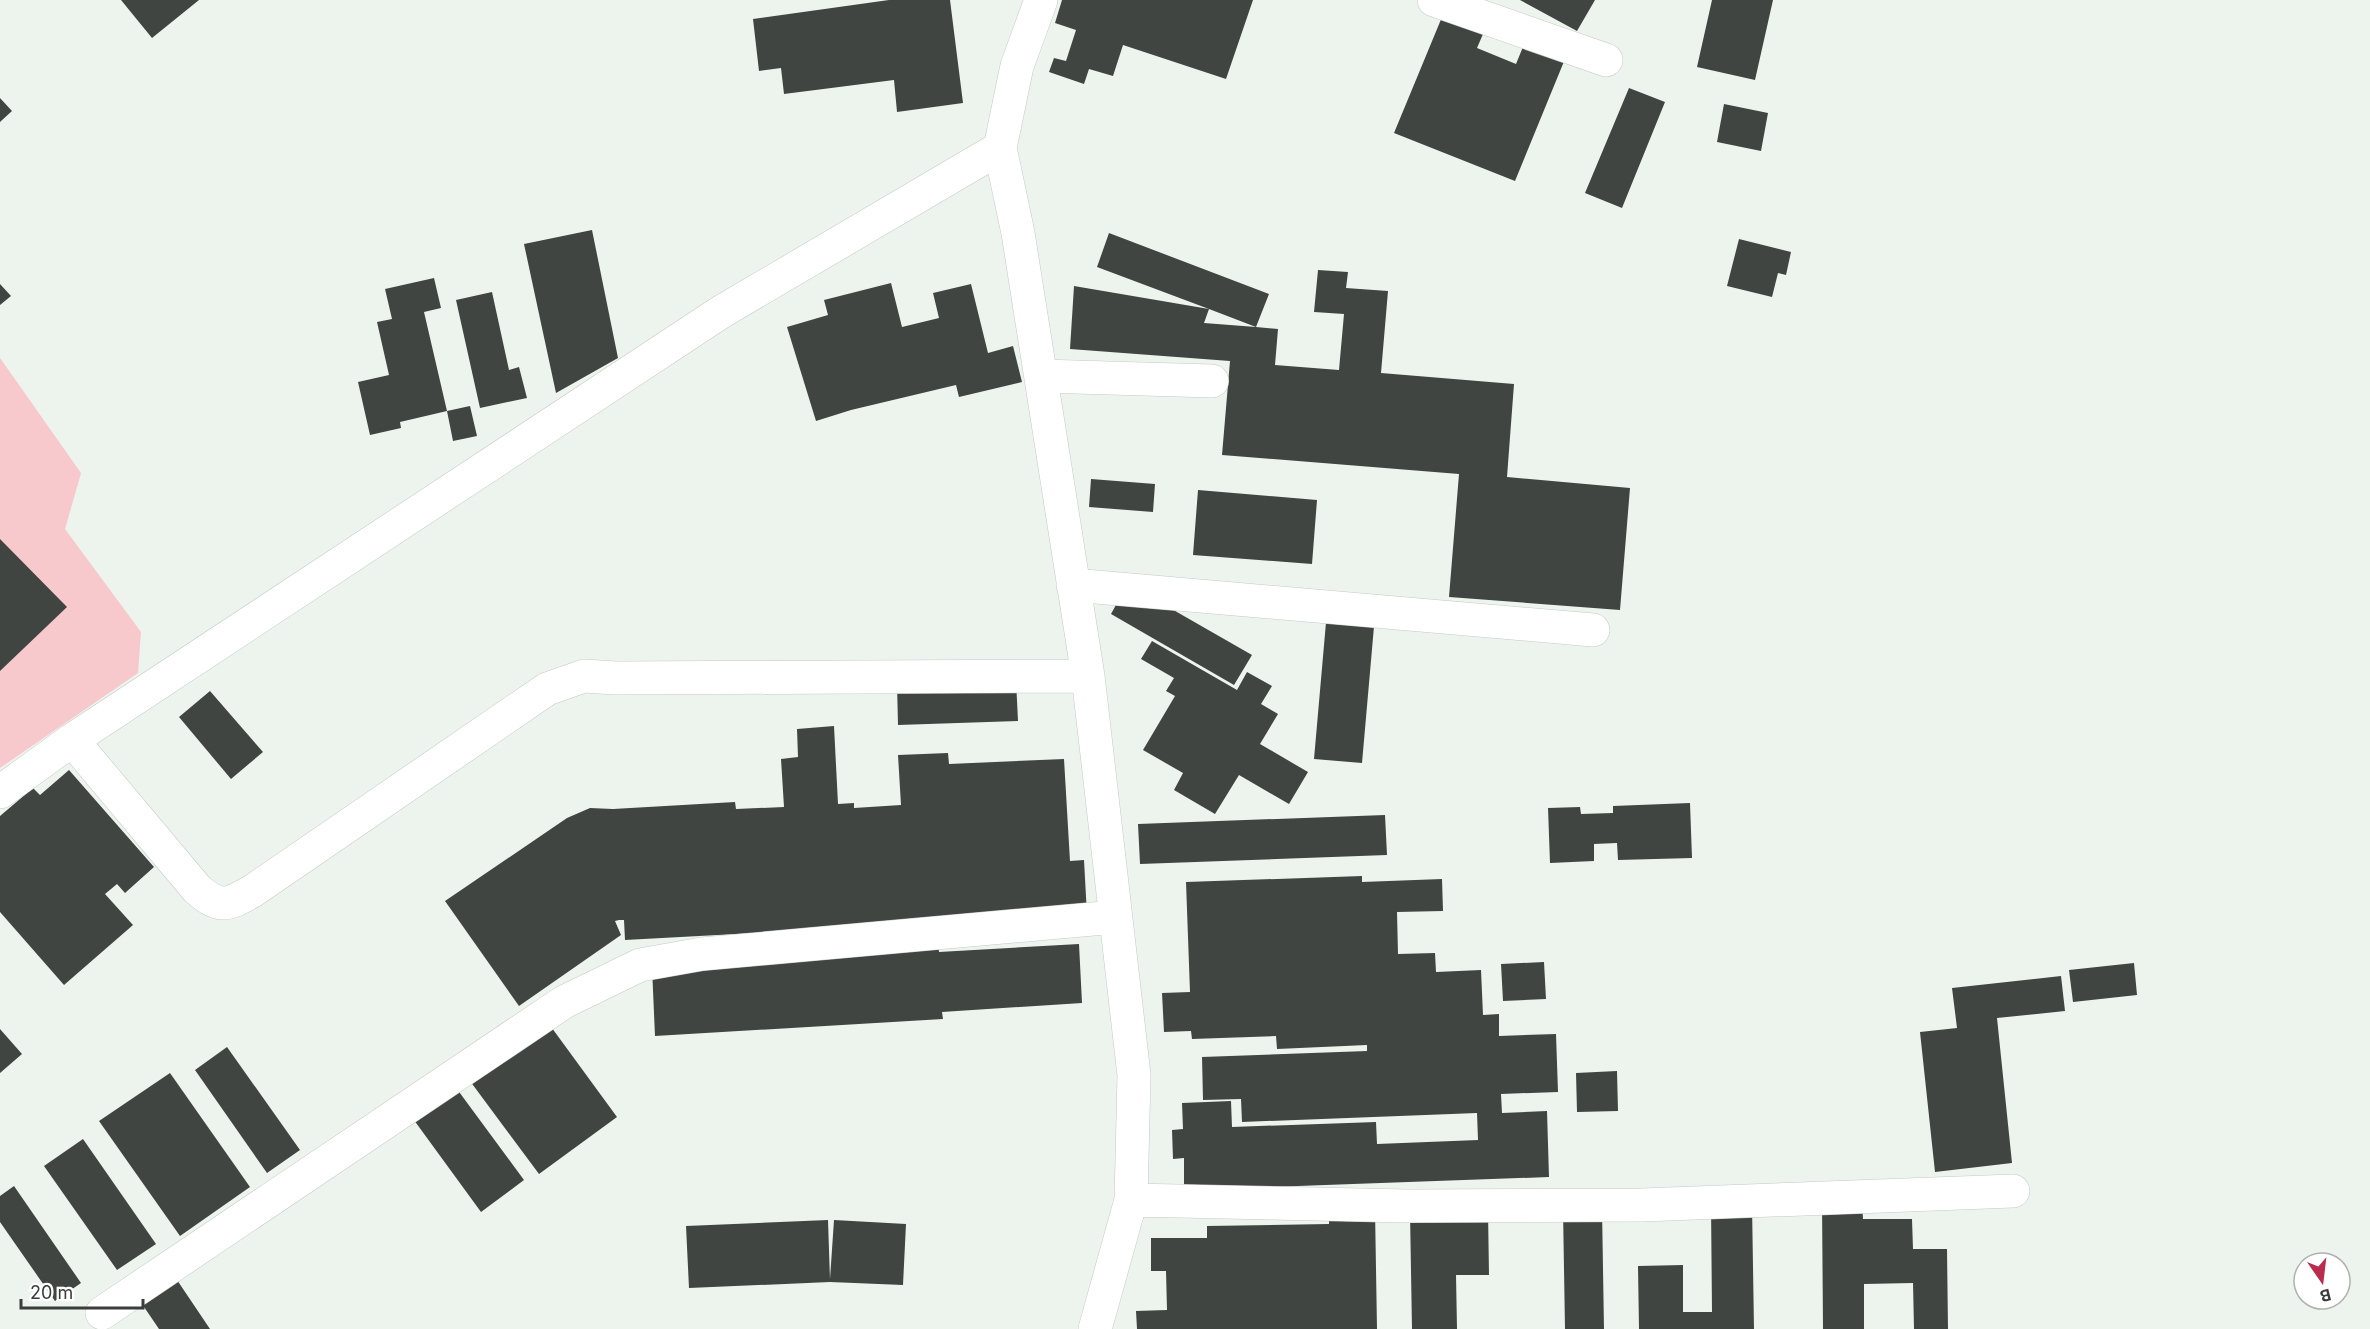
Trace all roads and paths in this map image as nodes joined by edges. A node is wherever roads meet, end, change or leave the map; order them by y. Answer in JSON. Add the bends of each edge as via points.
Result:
{"nodes":[{"id":1,"x":1041,"y":0,"type":"edge"},
{"id":2,"x":1434,"y":0,"type":"edge"},
{"id":3,"x":1606,"y":60,"type":"dead end"},
{"id":4,"x":1000,"y":148,"type":"junction"},
{"id":5,"x":1041,"y":376,"type":"junction"},
{"id":6,"x":1212,"y":381,"type":"dead end"},
{"id":7,"x":1073,"y":585,"type":"junction"},
{"id":8,"x":1593,"y":630,"type":"dead end"},
{"id":9,"x":1088,"y":676,"type":"junction"},
{"id":10,"x":72,"y":740,"type":"junction"},
{"id":11,"x":0,"y":792,"type":"edge"},
{"id":12,"x":1115,"y":917,"type":"junction"},
{"id":13,"x":2013,"y":1191,"type":"dead end"},
{"id":14,"x":1131,"y":1200,"type":"junction"},
{"id":15,"x":102,"y":1313,"type":"dead end"},
{"id":16,"x":1095,"y":1329,"type":"edge"}],
"edges":[{"from":1,"to":4,"type":"street","via":[[1017,66]]},
{"from":2,"to":3,"type":"street"},
{"from":4,"to":5,"type":"street"},
{"from":4,"to":10,"type":"street","via":[[721,312]]},
{"from":5,"to":6,"type":"street"},
{"from":5,"to":7,"type":"street"},
{"from":7,"to":8,"type":"street"},
{"from":7,"to":9,"type":"street"},
{"from":9,"to":10,"type":"street","via":[[584,676],[547,689],[254,891],[223,904],[211,902],[197,889]]},
{"from":9,"to":12,"type":"street"},
{"from":10,"to":11,"type":"street"},
{"from":12,"to":14,"type":"street","via":[[1134,1075]]},
{"from":12,"to":15,"type":"street","via":[[702,954],[640,965],[564,1002]]},
{"from":13,"to":14,"type":"street","via":[[1631,1205],[1407,1206]]},
{"from":14,"to":16,"type":"street"}]}
